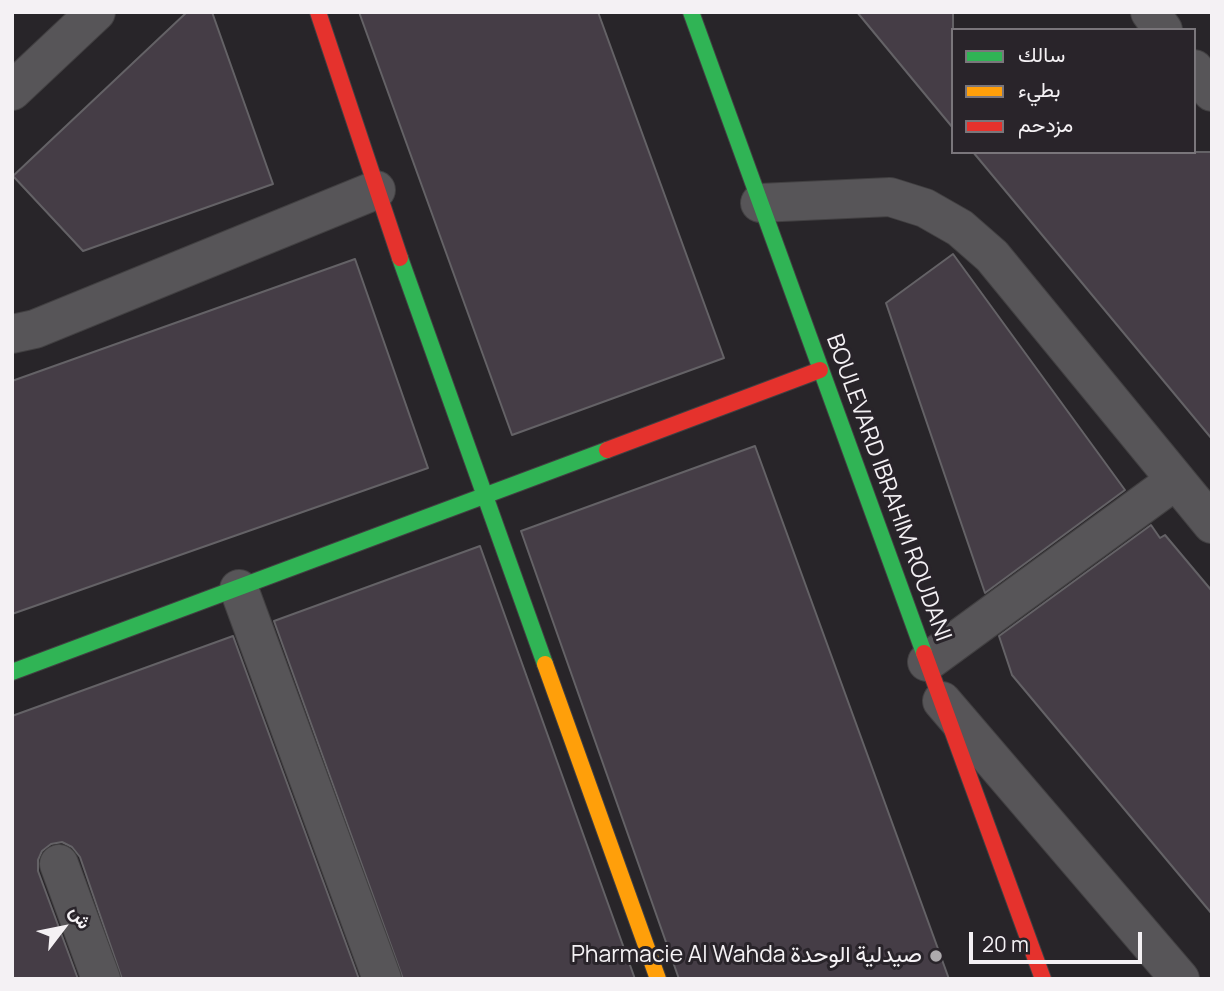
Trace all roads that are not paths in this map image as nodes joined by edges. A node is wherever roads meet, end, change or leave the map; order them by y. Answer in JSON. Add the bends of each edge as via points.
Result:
{"nodes":[{"id":1,"x":96,"y":12,"type":"edge"},
{"id":2,"x":318,"y":12,"type":"edge"},
{"id":3,"x":691,"y":12,"type":"edge"},
{"id":4,"x":1150,"y":12,"type":"edge"},
{"id":5,"x":1162,"y":28,"type":"edge"},
{"id":6,"x":1196,"y":72,"type":"edge"},
{"id":7,"x":12,"y":91,"type":"edge"},
{"id":8,"x":1212,"y":92,"type":"edge"},
{"id":9,"x":376,"y":190,"type":"junction"},
{"id":10,"x":760,"y":203,"type":"junction"},
{"id":11,"x":12,"y":334,"type":"edge"},
{"id":12,"x":820,"y":370,"type":"junction"},
{"id":13,"x":1176,"y":480,"type":"junction"},
{"id":14,"x":485,"y":496,"type":"junction"},
{"id":15,"x":1212,"y":524,"type":"edge"},
{"id":16,"x":239,"y":589,"type":"junction"},
{"id":17,"x":927,"y":662,"type":"junction"},
{"id":18,"x":12,"y":672,"type":"edge"},
{"id":19,"x":941,"y":699,"type":"junction"},
{"id":20,"x":59,"y":864,"type":"dead end"},
{"id":21,"x":101,"y":979,"type":"edge"},
{"id":22,"x":382,"y":979,"type":"edge"},
{"id":23,"x":658,"y":979,"type":"edge"},
{"id":24,"x":1042,"y":979,"type":"edge"},
{"id":25,"x":1180,"y":979,"type":"edge"}],
"edges":[{"from":1,"to":7,"type":"street"},
{"from":2,"to":9,"type":"street"},
{"from":3,"to":10,"type":"street","name":"BOULEVARD IBRAHIM ROUDANI"},
{"from":4,"to":5,"type":"street"},
{"from":6,"to":8,"type":"street"},
{"from":9,"to":11,"type":"street","via":[[35,329]]},
{"from":9,"to":14,"type":"street"},
{"from":10,"to":12,"type":"street","name":"BOULEVARD IBRAHIM ROUDANI"},
{"from":10,"to":13,"type":"street","via":[[890,197],[925,208],[960,228],[992,256]]},
{"from":12,"to":14,"type":"street"},
{"from":12,"to":17,"type":"street","name":"BOULEVARD IBRAHIM ROUDANI"},
{"from":13,"to":15,"type":"street"},
{"from":13,"to":17,"type":"street"},
{"from":14,"to":16,"type":"street"},
{"from":14,"to":23,"type":"street"},
{"from":16,"to":18,"type":"street"},
{"from":16,"to":22,"type":"street"},
{"from":17,"to":19,"type":"street","name":"BOULEVARD IBRAHIM ROUDANI"},
{"from":19,"to":24,"type":"street","name":"BOULEVARD IBRAHIM ROUDANI"},
{"from":19,"to":25,"type":"street"},
{"from":20,"to":21,"type":"street"}]}
